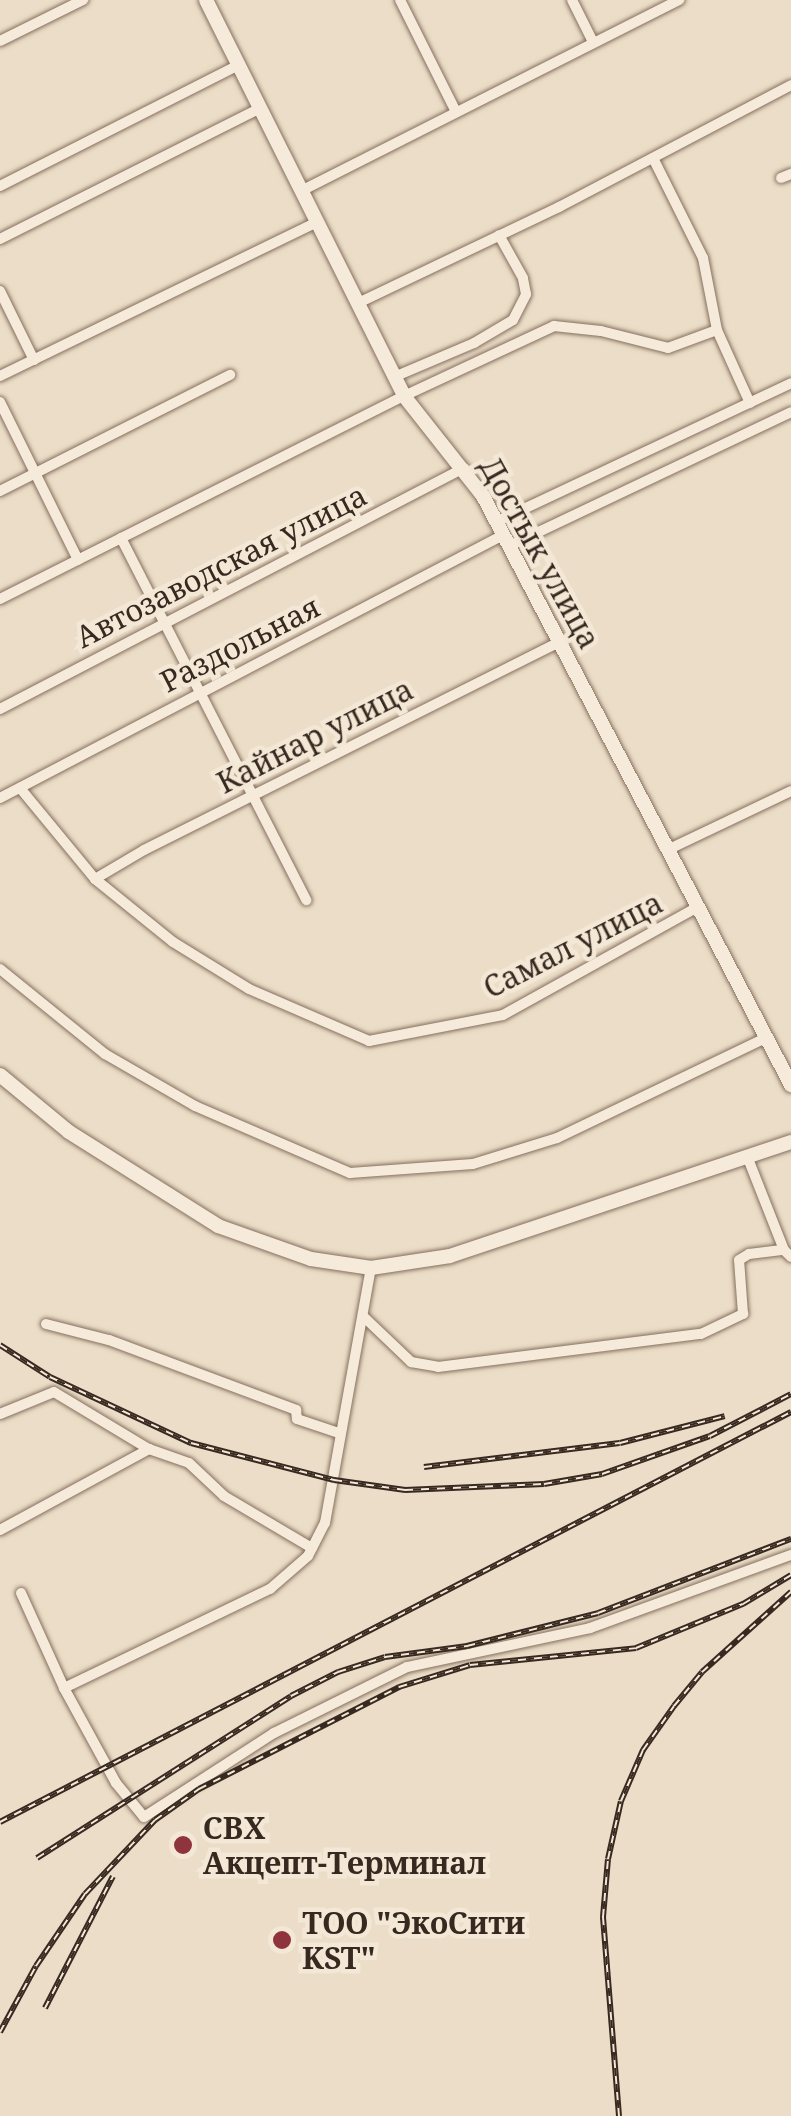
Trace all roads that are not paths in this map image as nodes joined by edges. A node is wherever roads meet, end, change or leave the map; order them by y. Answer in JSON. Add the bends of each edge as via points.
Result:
{"nodes":[{"id":1,"x":83,"y":0,"type":"edge"},
{"id":2,"x":206,"y":0,"type":"edge"},
{"id":3,"x":400,"y":0,"type":"edge"},
{"id":4,"x":572,"y":0,"type":"edge"},
{"id":5,"x":679,"y":0,"type":"edge"},
{"id":6,"x":0,"y":41,"type":"edge"},
{"id":7,"x":593,"y":42,"type":"junction"},
{"id":8,"x":238,"y":65,"type":"junction"},
{"id":9,"x":791,"y":85,"type":"edge"},
{"id":10,"x":260,"y":108,"type":"junction"},
{"id":11,"x":456,"y":112,"type":"junction"},
{"id":12,"x":653,"y":158,"type":"junction"},
{"id":13,"x":0,"y":186,"type":"edge"},
{"id":14,"x":301,"y":191,"type":"junction"},
{"id":15,"x":317,"y":222,"type":"junction"},
{"id":16,"x":500,"y":235,"type":"junction"},
{"id":17,"x":0,"y":239,"type":"edge"},
{"id":18,"x":0,"y":291,"type":"edge"},
{"id":19,"x":358,"y":304,"type":"junction"},
{"id":20,"x":717,"y":330,"type":"junction"},
{"id":21,"x":34,"y":360,"type":"junction"},
{"id":22,"x":230,"y":375,"type":"dead end"},
{"id":23,"x":0,"y":376,"type":"edge"},
{"id":24,"x":394,"y":377,"type":"junction"},
{"id":25,"x":791,"y":383,"type":"edge"},
{"id":26,"x":404,"y":396,"type":"junction"},
{"id":27,"x":0,"y":402,"type":"edge"},
{"id":28,"x":750,"y":403,"type":"junction"},
{"id":29,"x":791,"y":412,"type":"edge"},
{"id":30,"x":464,"y":468,"type":"junction"},
{"id":31,"x":35,"y":473,"type":"junction"},
{"id":32,"x":0,"y":491,"type":"edge"},
{"id":33,"x":503,"y":535,"type":"junction"},
{"id":34,"x":121,"y":538,"type":"junction"},
{"id":35,"x":78,"y":560,"type":"junction"},
{"id":36,"x":0,"y":599,"type":"edge"},
{"id":37,"x":164,"y":624,"type":"junction"},
{"id":38,"x":559,"y":642,"type":"junction"},
{"id":39,"x":200,"y":692,"type":"junction"},
{"id":40,"x":0,"y":709,"type":"edge"},
{"id":41,"x":20,"y":788,"type":"junction"},
{"id":42,"x":791,"y":790,"type":"edge"},
{"id":43,"x":253,"y":795,"type":"junction"},
{"id":44,"x":0,"y":798,"type":"edge"},
{"id":45,"x":667,"y":850,"type":"junction"},
{"id":46,"x":96,"y":878,"type":"junction"},
{"id":47,"x":306,"y":900,"type":"dead end"},
{"id":48,"x":698,"y":907,"type":"junction"},
{"id":49,"x":0,"y":968,"type":"edge"},
{"id":50,"x":766,"y":1038,"type":"junction"},
{"id":51,"x":0,"y":1076,"type":"edge"},
{"id":52,"x":791,"y":1085,"type":"edge"},
{"id":53,"x":791,"y":1142,"type":"edge"},
{"id":54,"x":748,"y":1156,"type":"junction"},
{"id":55,"x":787,"y":1253,"type":"edge"},
{"id":56,"x":372,"y":1268,"type":"junction"},
{"id":57,"x":365,"y":1318,"type":"junction"},
{"id":58,"x":46,"y":1324,"type":"dead end"},
{"id":59,"x":0,"y":1414,"type":"edge"},
{"id":60,"x":339,"y":1433,"type":"junction"},
{"id":61,"x":149,"y":1449,"type":"junction"},
{"id":62,"x":0,"y":1530,"type":"edge"},
{"id":63,"x":312,"y":1548,"type":"junction"},
{"id":64,"x":791,"y":1555,"type":"edge"},
{"id":65,"x":21,"y":1594,"type":"dead end"},
{"id":66,"x":64,"y":1688,"type":"junction"}],
"edges":[{"from":1,"to":6,"type":"street"},
{"from":2,"to":8,"type":"street","name":"Достык улица"},
{"from":3,"to":11,"type":"street"},
{"from":4,"to":7,"type":"street"},
{"from":5,"to":7,"type":"street"},
{"from":7,"to":11,"type":"street"},
{"from":8,"to":10,"type":"street","name":"Достык улица"},
{"from":8,"to":13,"type":"street"},
{"from":9,"to":12,"type":"street"},
{"from":10,"to":14,"type":"street","name":"Достык улица"},
{"from":10,"to":17,"type":"street"},
{"from":11,"to":14,"type":"street"},
{"from":12,"to":16,"type":"street"},
{"from":12,"to":20,"type":"street","via":[[702,258]]},
{"from":14,"to":15,"type":"street","name":"Достык улица"},
{"from":15,"to":19,"type":"street","name":"Достык улица"},
{"from":15,"to":21,"type":"street"},
{"from":16,"to":19,"type":"street"},
{"from":16,"to":24,"type":"street","via":[[526,294],[513,320]]},
{"from":18,"to":21,"type":"street"},
{"from":19,"to":24,"type":"street","name":"Достык улица"},
{"from":20,"to":26,"type":"street","via":[[668,348],[554,326]]},
{"from":20,"to":28,"type":"street"},
{"from":21,"to":23,"type":"street"},
{"from":22,"to":31,"type":"street"},
{"from":24,"to":26,"type":"street","name":"Достык улица"},
{"from":25,"to":28,"type":"street"},
{"from":26,"to":30,"type":"street","name":"Достык улица"},
{"from":26,"to":34,"type":"street"},
{"from":27,"to":31,"type":"street"},
{"from":28,"to":33,"type":"street"},
{"from":29,"to":33,"type":"street"},
{"from":30,"to":33,"type":"street","name":"Достык улица"},
{"from":30,"to":37,"type":"street","name":"Автозаводская улица"},
{"from":31,"to":32,"type":"street"},
{"from":31,"to":35,"type":"street"},
{"from":33,"to":38,"type":"street","name":"Достык улица"},
{"from":33,"to":39,"type":"street","name":"Раздольная"},
{"from":34,"to":35,"type":"street"},
{"from":34,"to":37,"type":"street"},
{"from":35,"to":36,"type":"street"},
{"from":37,"to":39,"type":"street"},
{"from":37,"to":40,"type":"street","name":"Автозаводская улица"},
{"from":38,"to":43,"type":"street","name":"Кайнар улица"},
{"from":38,"to":45,"type":"street","name":"Достык улица"},
{"from":39,"to":41,"type":"street","name":"Раздольная"},
{"from":39,"to":43,"type":"street"},
{"from":41,"to":44,"type":"street","name":"Раздольная"},
{"from":41,"to":46,"type":"street","name":"Самал улица"},
{"from":42,"to":45,"type":"street"},
{"from":43,"to":46,"type":"street","name":"Кайнар улица"},
{"from":43,"to":47,"type":"street"},
{"from":45,"to":48,"type":"street","name":"Достык улица"},
{"from":46,"to":48,"type":"street","name":"Самал улица","via":[[174,942],[248,989],[369,1040],[503,1015]]},
{"from":48,"to":50,"type":"street","name":"Достык улица"},
{"from":49,"to":50,"type":"street","via":[[105,1054],[195,1106],[350,1174],[474,1164],[557,1138]]},
{"from":50,"to":52,"type":"street","name":"Достык улица"},
{"from":51,"to":56,"type":"street","via":[[69,1132],[218,1226],[311,1258]]},
{"from":53,"to":54,"type":"street"},
{"from":54,"to":55,"type":"street"},
{"from":54,"to":56,"type":"street","via":[[450,1256]]},
{"from":55,"to":57,"type":"street","via":[[739,1260],[743,1314],[701,1334],[438,1367],[411,1362]]},
{"from":56,"to":57,"type":"street"},
{"from":57,"to":60,"type":"street"},
{"from":58,"to":60,"type":"street","via":[[108,1340],[296,1410],[297,1419]]},
{"from":59,"to":61,"type":"street","via":[[54,1392]]},
{"from":60,"to":63,"type":"street","via":[[325,1523]]},
{"from":61,"to":62,"type":"street"},
{"from":61,"to":63,"type":"street","via":[[189,1463],[224,1496]]},
{"from":63,"to":66,"type":"street","via":[[270,1589]]},
{"from":64,"to":66,"type":"street","via":[[590,1628],[407,1667],[274,1733],[144,1817],[116,1784]]},
{"from":65,"to":66,"type":"street"}]}
